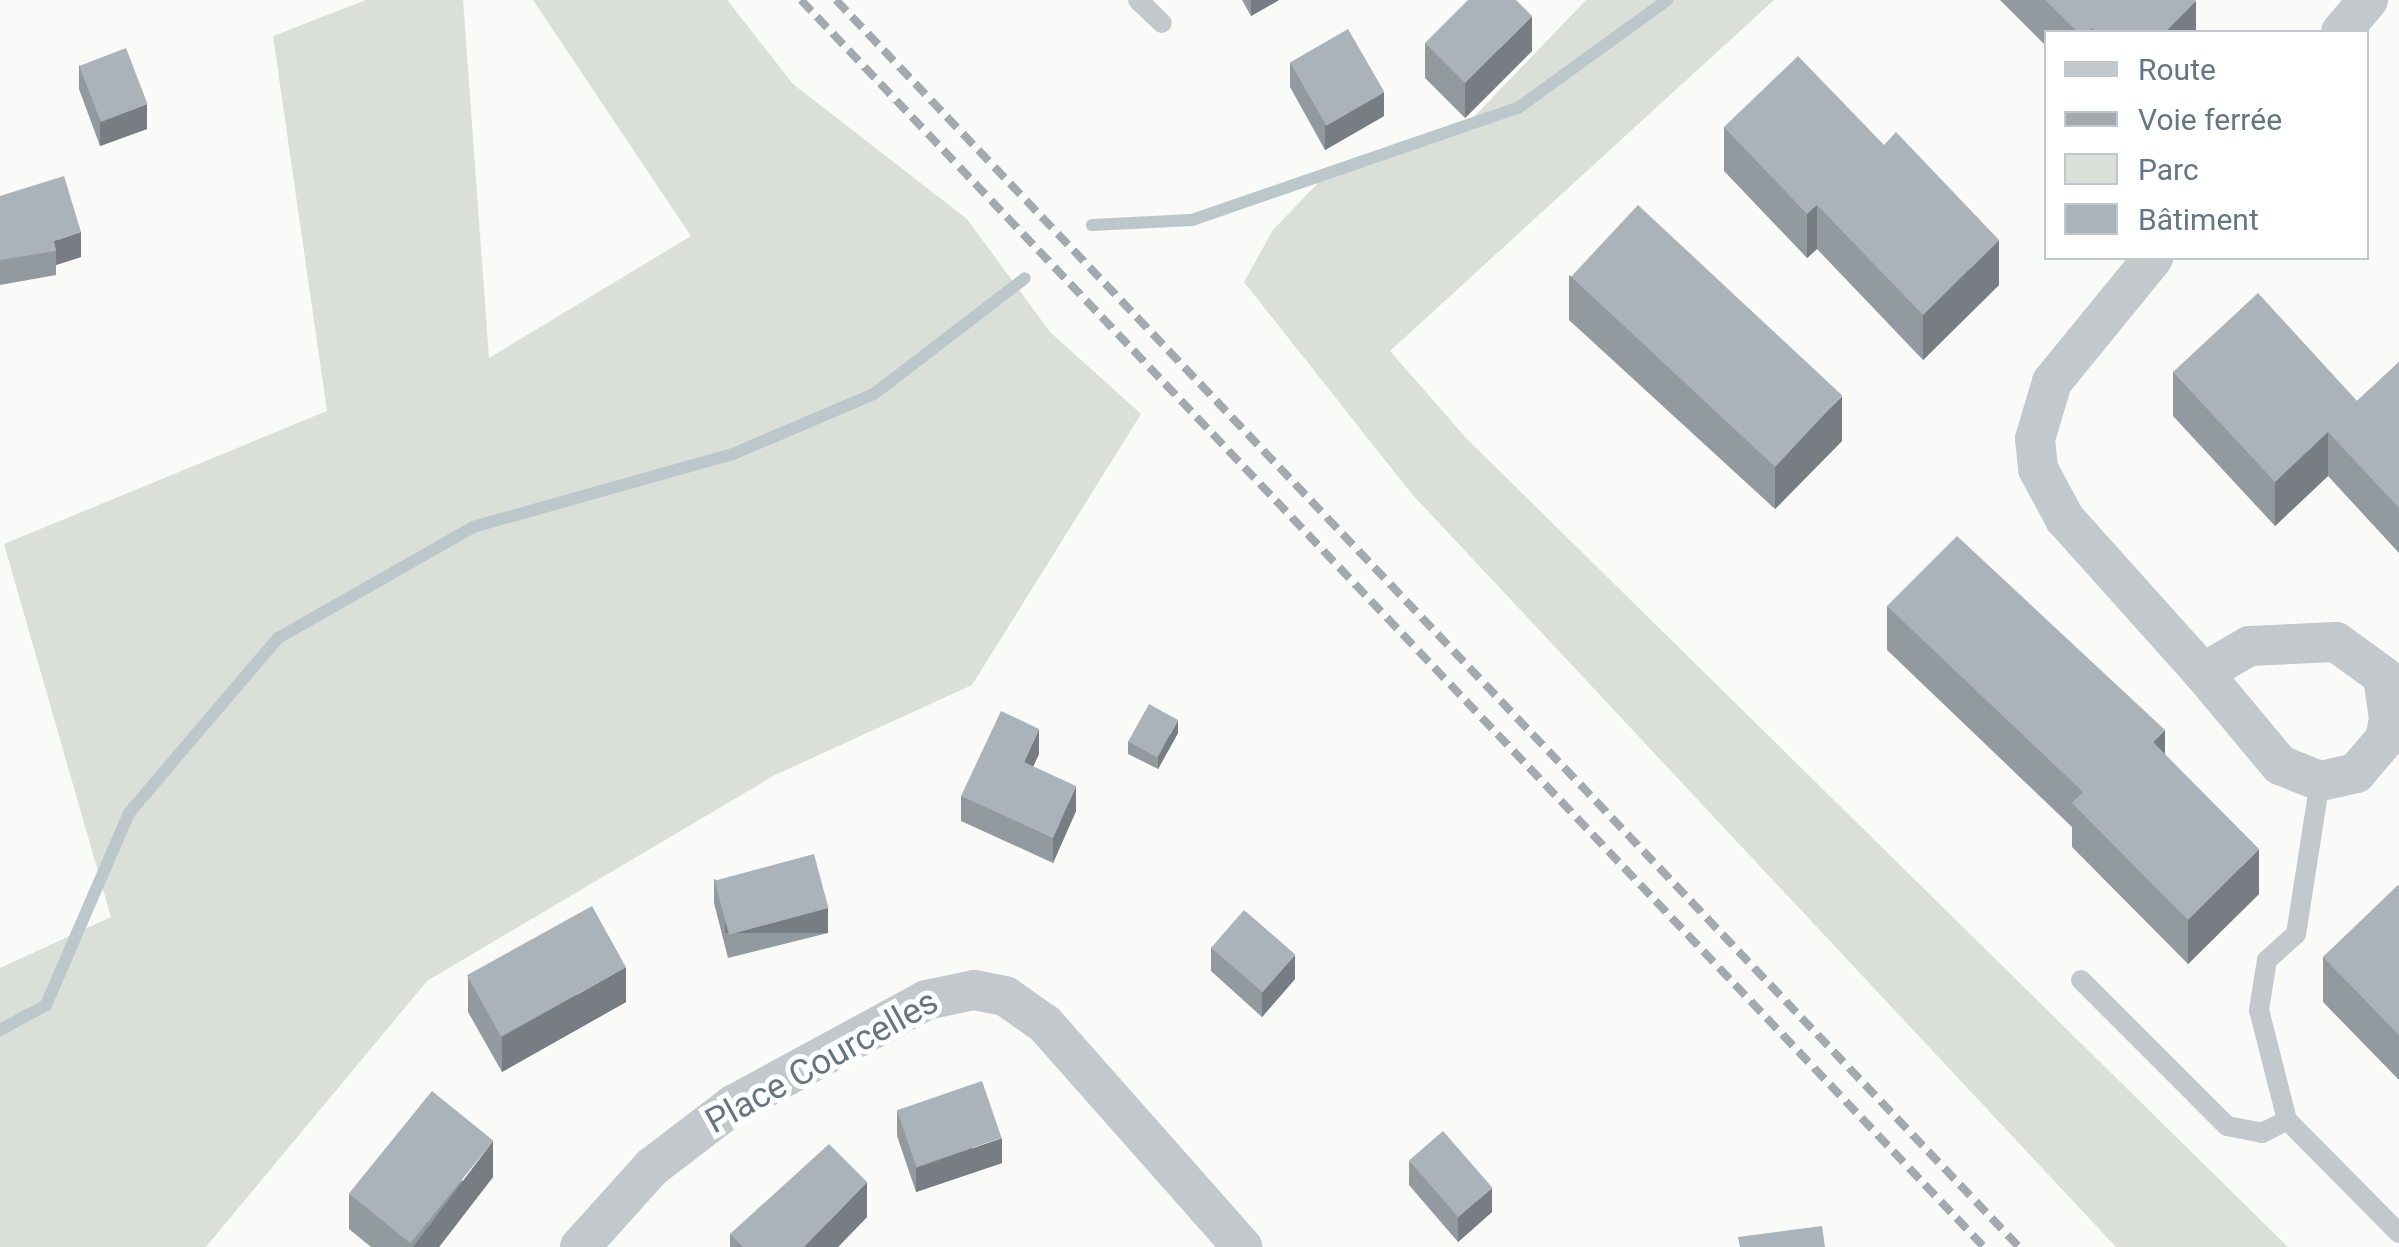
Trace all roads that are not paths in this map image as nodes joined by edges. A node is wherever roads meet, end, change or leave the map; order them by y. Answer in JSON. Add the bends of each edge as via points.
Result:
{"nodes":[{"id":1,"x":1138,"y":0,"type":"edge"},
{"id":2,"x":2368,"y":0,"type":"edge"},
{"id":3,"x":1162,"y":23,"type":"dead end"},
{"id":4,"x":2343,"y":30,"type":"edge"},
{"id":5,"x":2151,"y":260,"type":"edge"},
{"id":6,"x":2203,"y":673,"type":"junction"},
{"id":7,"x":2394,"y":695,"type":"edge"},
{"id":8,"x":2320,"y":780,"type":"junction"},
{"id":9,"x":2081,"y":980,"type":"dead end"},
{"id":10,"x":2287,"y":1120,"type":"junction"},
{"id":11,"x":2399,"y":1233,"type":"edge"},
{"id":12,"x":580,"y":1247,"type":"edge"},
{"id":13,"x":1242,"y":1247,"type":"edge"}],
"edges":[{"from":1,"to":3,"type":"lane"},
{"from":2,"to":4,"type":"street"},
{"from":5,"to":6,"type":"street","via":[[2052,382],[2035,439],[2038,469],[2065,519]]},
{"from":6,"to":7,"type":"street","via":[[2249,646],[2336,642],[2372,662]]},
{"from":6,"to":8,"type":"street","via":[[2280,765]]},
{"from":7,"to":8,"type":"street","via":[[2373,757],[2356,773]]},
{"from":8,"to":10,"type":"lane","via":[[2296,934],[2260,978]]},
{"from":9,"to":10,"type":"lane","via":[[2227,1126],[2262,1133]]},
{"from":10,"to":11,"type":"lane"},
{"from":12,"to":13,"type":"street","name":"Place Courcelles","via":[[652,1167],[734,1104],[893,1015],[974,990],[1005,996],[1045,1024]]}]}
